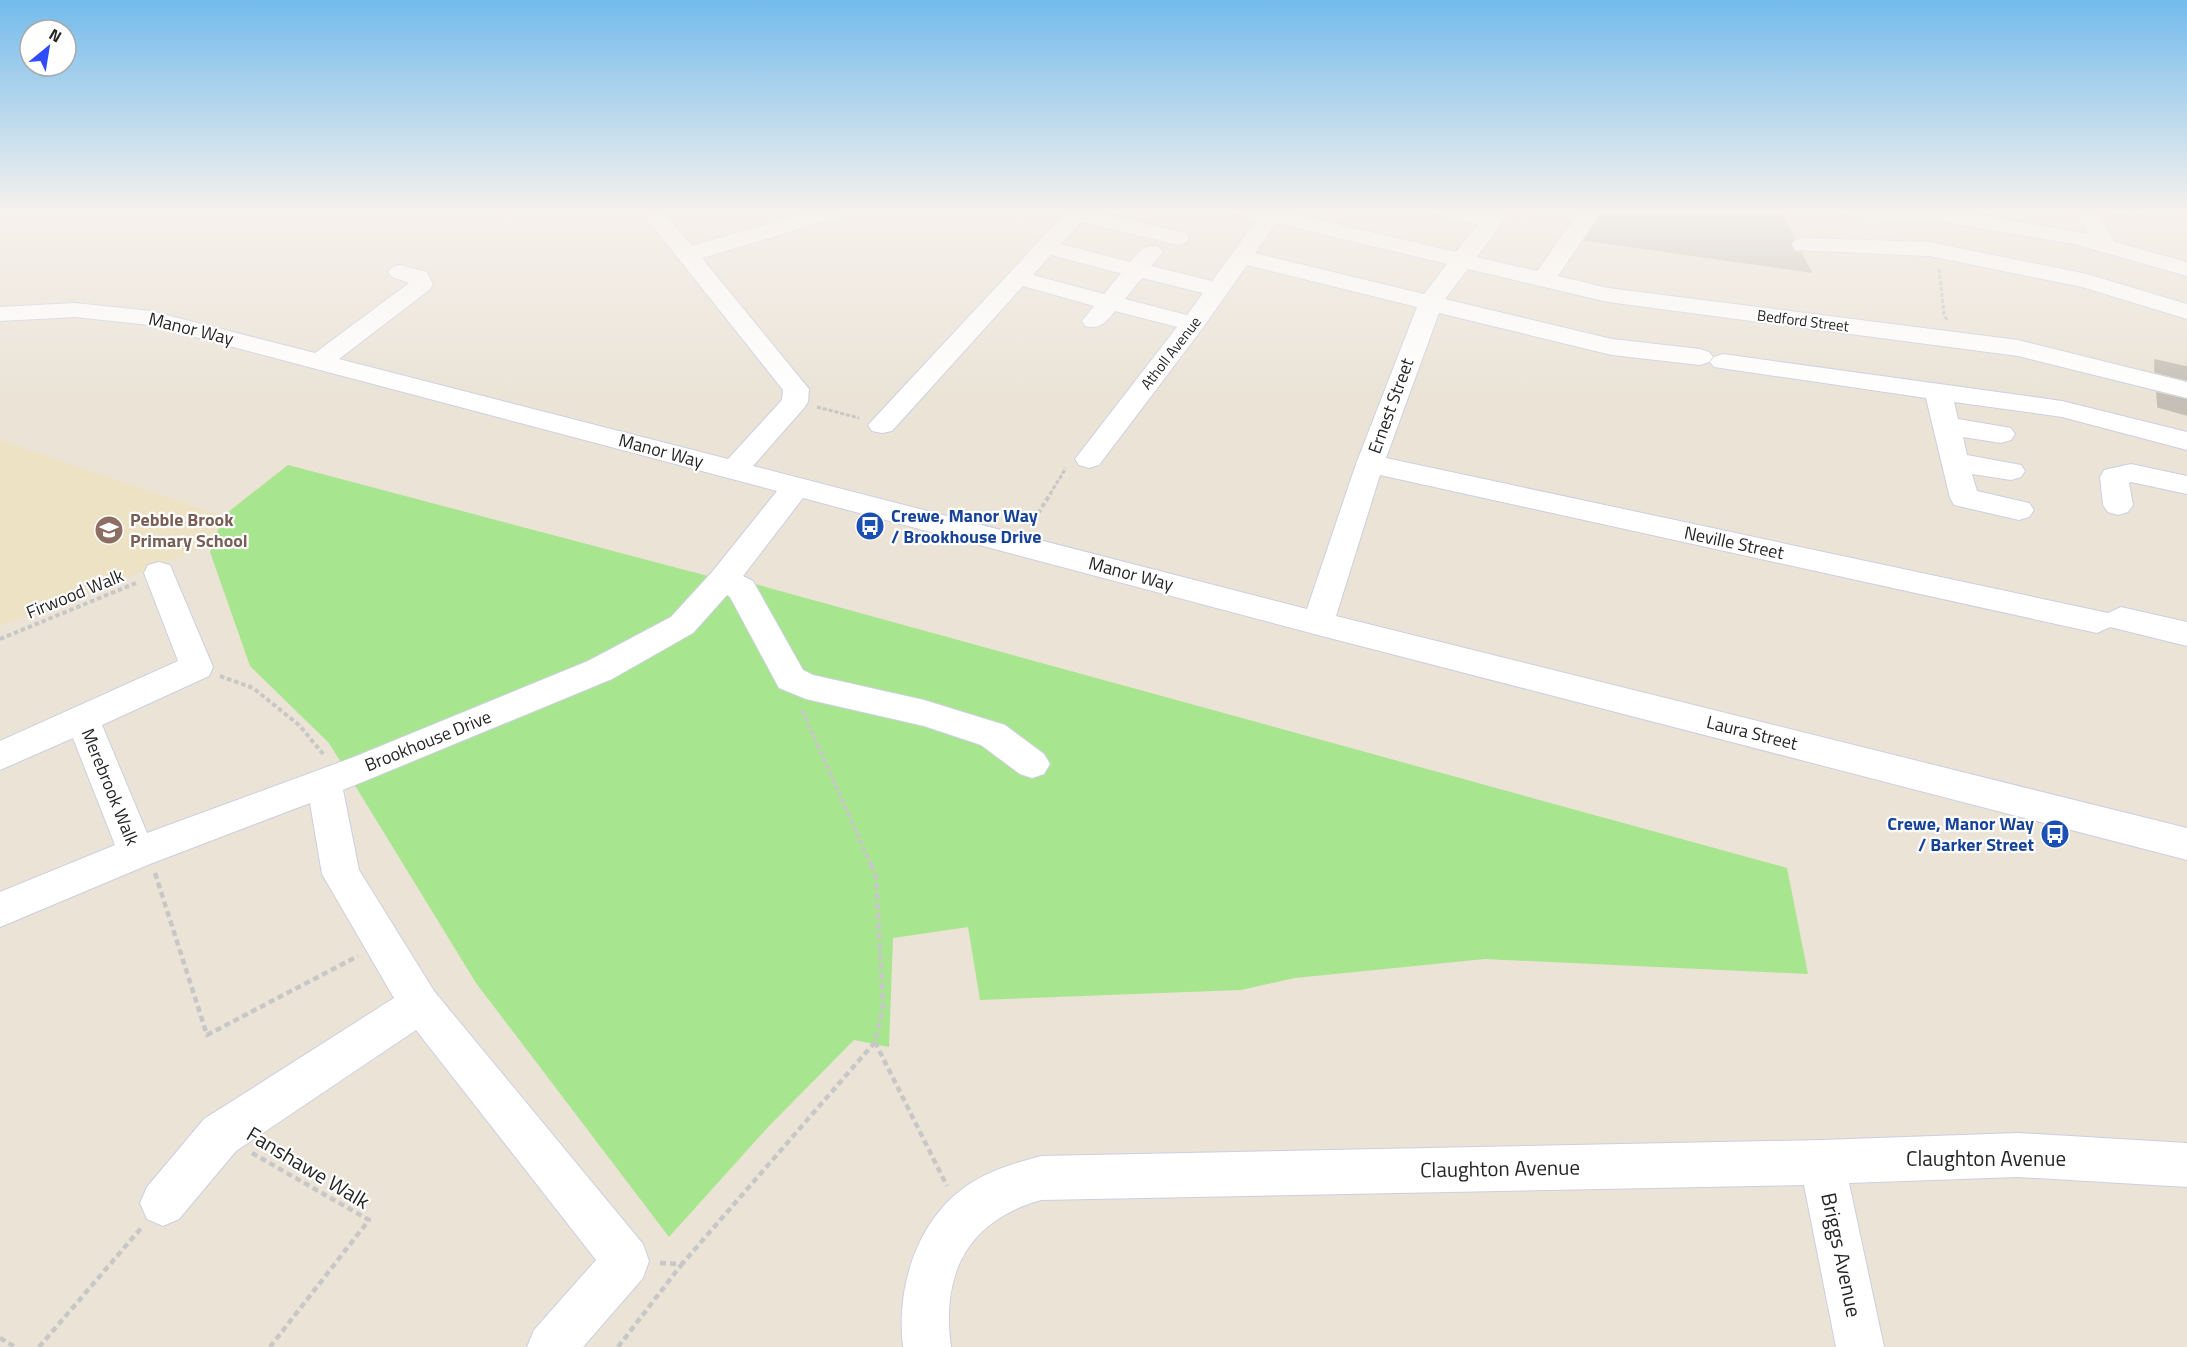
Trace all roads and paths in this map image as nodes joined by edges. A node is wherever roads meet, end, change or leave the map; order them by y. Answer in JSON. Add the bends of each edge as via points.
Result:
{"nodes":[{"id":1,"x":400,"y":272,"type":"dead end"},
{"id":2,"x":702,"y":272,"type":"edge"},
{"id":3,"x":1024,"y":272,"type":"edge"},
{"id":4,"x":1126,"y":272,"type":"edge"},
{"id":5,"x":1171,"y":272,"type":"edge"},
{"id":6,"x":1232,"y":272,"type":"edge"},
{"id":7,"x":1305,"y":272,"type":"edge"},
{"id":8,"x":1453,"y":272,"type":"edge"},
{"id":9,"x":1511,"y":272,"type":"edge"},
{"id":10,"x":1549,"y":272,"type":"edge"},
{"id":11,"x":1939,"y":272,"type":"edge"},
{"id":12,"x":2042,"y":272,"type":"edge"},
{"id":13,"x":1019,"y":278,"type":"junction"},
{"id":14,"x":1544,"y":279,"type":"junction"},
{"id":15,"x":1218,"y":290,"type":"junction"},
{"id":16,"x":1431,"y":302,"type":"junction"},
{"id":17,"x":1095,"y":309,"type":"junction"},
{"id":18,"x":2187,"y":312,"type":"edge"},
{"id":19,"x":0,"y":314,"type":"edge"},
{"id":20,"x":1193,"y":324,"type":"junction"},
{"id":21,"x":1715,"y":340,"type":"junction"},
{"id":22,"x":1957,"y":341,"type":"junction"},
{"id":23,"x":319,"y":362,"type":"junction"},
{"id":24,"x":1640,"y":367,"type":"dead end"},
{"id":25,"x":2187,"y":390,"type":"edge"},
{"id":26,"x":1938,"y":392,"type":"junction"},
{"id":27,"x":795,"y":402,"type":"junction"},
{"id":28,"x":882,"y":425,"type":"joint"},
{"id":29,"x":1947,"y":426,"type":"junction"},
{"id":30,"x":2001,"y":434,"type":"dead end"},
{"id":31,"x":2187,"y":441,"type":"edge"},
{"id":32,"x":1089,"y":459,"type":"joint"},
{"id":33,"x":1956,"y":462,"type":"junction"},
{"id":34,"x":1370,"y":464,"type":"junction"},
{"id":35,"x":734,"y":470,"type":"junction"},
{"id":36,"x":2011,"y":471,"type":"dead end"},
{"id":37,"x":2187,"y":485,"type":"edge"},
{"id":38,"x":797,"y":486,"type":"junction"},
{"id":39,"x":2118,"y":505,"type":"dead end"},
{"id":40,"x":2019,"y":510,"type":"dead end"},
{"id":41,"x":1019,"y":544,"type":"junction"},
{"id":42,"x":159,"y":573,"type":"joint"},
{"id":43,"x":723,"y":580,"type":"junction"},
{"id":44,"x":1318,"y":623,"type":"junction"},
{"id":45,"x":2187,"y":634,"type":"edge"},
{"id":46,"x":0,"y":639,"type":"edge"},
{"id":47,"x":197,"y":667,"type":"junction"},
{"id":48,"x":791,"y":679,"type":"junction"},
{"id":49,"x":83,"y":720,"type":"junction"},
{"id":50,"x":0,"y":756,"type":"edge"},
{"id":51,"x":1032,"y":764,"type":"dead end"},
{"id":52,"x":333,"y":779,"type":"junction"},
{"id":53,"x":2187,"y":844,"type":"edge"},
{"id":54,"x":142,"y":851,"type":"junction"},
{"id":55,"x":0,"y":910,"type":"edge"},
{"id":56,"x":383,"y":944,"type":"junction"},
{"id":57,"x":420,"y":1004,"type":"junction"},
{"id":58,"x":875,"y":1042,"type":"junction"},
{"id":59,"x":220,"y":1135,"type":"junction"},
{"id":60,"x":1822,"y":1162,"type":"junction"},
{"id":61,"x":2187,"y":1165,"type":"edge"},
{"id":62,"x":163,"y":1203,"type":"joint"},
{"id":63,"x":963,"y":1219,"type":"junction"},
{"id":64,"x":626,"y":1262,"type":"junction"},
{"id":65,"x":682,"y":1264,"type":"junction"},
{"id":66,"x":0,"y":1338,"type":"edge"},
{"id":67,"x":15,"y":1347,"type":"edge"},
{"id":68,"x":39,"y":1347,"type":"edge"},
{"id":69,"x":270,"y":1347,"type":"edge"},
{"id":70,"x":552,"y":1347,"type":"edge"},
{"id":71,"x":618,"y":1347,"type":"edge"},
{"id":72,"x":927,"y":1347,"type":"edge"},
{"id":73,"x":1860,"y":1347,"type":"edge"}],
"edges":[{"from":1,"to":23,"type":"street","via":[[419,277],[422,285]]},
{"from":2,"to":27,"type":"street","via":[[796,389]]},
{"from":3,"to":13,"type":"street"},
{"from":4,"to":17,"type":"street"},
{"from":5,"to":15,"type":"street"},
{"from":6,"to":15,"type":"street","name":"Atholl Avenue"},
{"from":7,"to":16,"type":"street"},
{"from":8,"to":16,"type":"street","name":"Ernest Street"},
{"from":9,"to":14,"type":"street","name":"Bedford Street"},
{"from":10,"to":14,"type":"street"},
{"from":11,"to":22,"type":"path","via":[[1944,314]]},
{"from":12,"to":18,"type":"street","via":[[2087,281]]},
{"from":13,"to":17,"type":"street"},
{"from":13,"to":28,"type":"street"},
{"from":14,"to":21,"type":"street","name":"Bedford Street","via":[[1608,295]]},
{"from":15,"to":20,"type":"street","name":"Atholl Avenue"},
{"from":16,"to":21,"type":"street","via":[[1612,347]]},
{"from":16,"to":34,"type":"street","name":"Ernest Street"},
{"from":17,"to":20,"type":"street"},
{"from":19,"to":23,"type":"street","name":"Manor Way","via":[[75,310],[127,314]]},
{"from":20,"to":32,"type":"street","name":"Atholl Avenue"},
{"from":21,"to":22,"type":"street","name":"Bedford Street"},
{"from":21,"to":24,"type":"street","via":[[1726,378]]},
{"from":21,"to":26,"type":"street"},
{"from":22,"to":25,"type":"street","name":"Bedford Street","via":[[2018,348]]},
{"from":23,"to":35,"type":"street","name":"Manor Way"},
{"from":26,"to":29,"type":"street"},
{"from":26,"to":31,"type":"street","via":[[2062,409]]},
{"from":27,"to":28,"type":"path"},
{"from":27,"to":35,"type":"street"},
{"from":29,"to":30,"type":"street"},
{"from":29,"to":33,"type":"street"},
{"from":32,"to":41,"type":"path","via":[[1069,464]]},
{"from":33,"to":36,"type":"street"},
{"from":33,"to":40,"type":"street","via":[[1964,498]]},
{"from":34,"to":44,"type":"street","name":"Ernest Street"},
{"from":34,"to":45,"type":"street","name":"Neville Street"},
{"from":35,"to":38,"type":"street","name":"Manor Way"},
{"from":37,"to":39,"type":"street","via":[[2131,473],[2114,477]]},
{"from":38,"to":41,"type":"street","name":"Manor Way"},
{"from":38,"to":43,"type":"street","name":"Brookhouse Drive"},
{"from":41,"to":44,"type":"street","name":"Manor Way"},
{"from":42,"to":46,"type":"path","name":"Firwood Walk"},
{"from":42,"to":47,"type":"street"},
{"from":43,"to":48,"type":"street","via":[[742,589]]},
{"from":43,"to":52,"type":"street","name":"Brookhouse Drive","via":[[682,624],[600,670]]},
{"from":44,"to":53,"type":"street","name":"Laura Street"},
{"from":47,"to":49,"type":"street"},
{"from":47,"to":52,"type":"path","via":[[253,688],[299,725]]},
{"from":48,"to":51,"type":"street","via":[[993,735]]},
{"from":48,"to":58,"type":"path","via":[[876,878],[883,1006]]},
{"from":49,"to":50,"type":"street"},
{"from":49,"to":54,"type":"street","name":"Merebrook Walk"},
{"from":52,"to":54,"type":"street","name":"Brookhouse Drive"},
{"from":52,"to":56,"type":"street","via":[[341,874]]},
{"from":54,"to":55,"type":"street","name":"Brookhouse Drive"},
{"from":54,"to":56,"type":"path","via":[[207,1035]]},
{"from":56,"to":57,"type":"street"},
{"from":57,"to":59,"type":"street"},
{"from":57,"to":64,"type":"street"},
{"from":58,"to":63,"type":"path"},
{"from":58,"to":65,"type":"path"},
{"from":59,"to":62,"type":"street"},
{"from":59,"to":69,"type":"path","name":"Fanshawe Walk","via":[[369,1220]]},
{"from":60,"to":61,"type":"street","name":"Claughton Avenue","via":[[2018,1155]]},
{"from":60,"to":63,"type":"street","name":"Claughton Avenue","via":[[1041,1178],[999,1191]]},
{"from":60,"to":73,"type":"street","name":"Briggs Avenue"},
{"from":62,"to":68,"type":"path"},
{"from":63,"to":72,"type":"street","name":"Claughton Avenue","via":[[935,1264],[924,1317]]},
{"from":64,"to":65,"type":"path"},
{"from":64,"to":70,"type":"street"},
{"from":65,"to":71,"type":"path"},
{"from":66,"to":67,"type":"path"}]}
